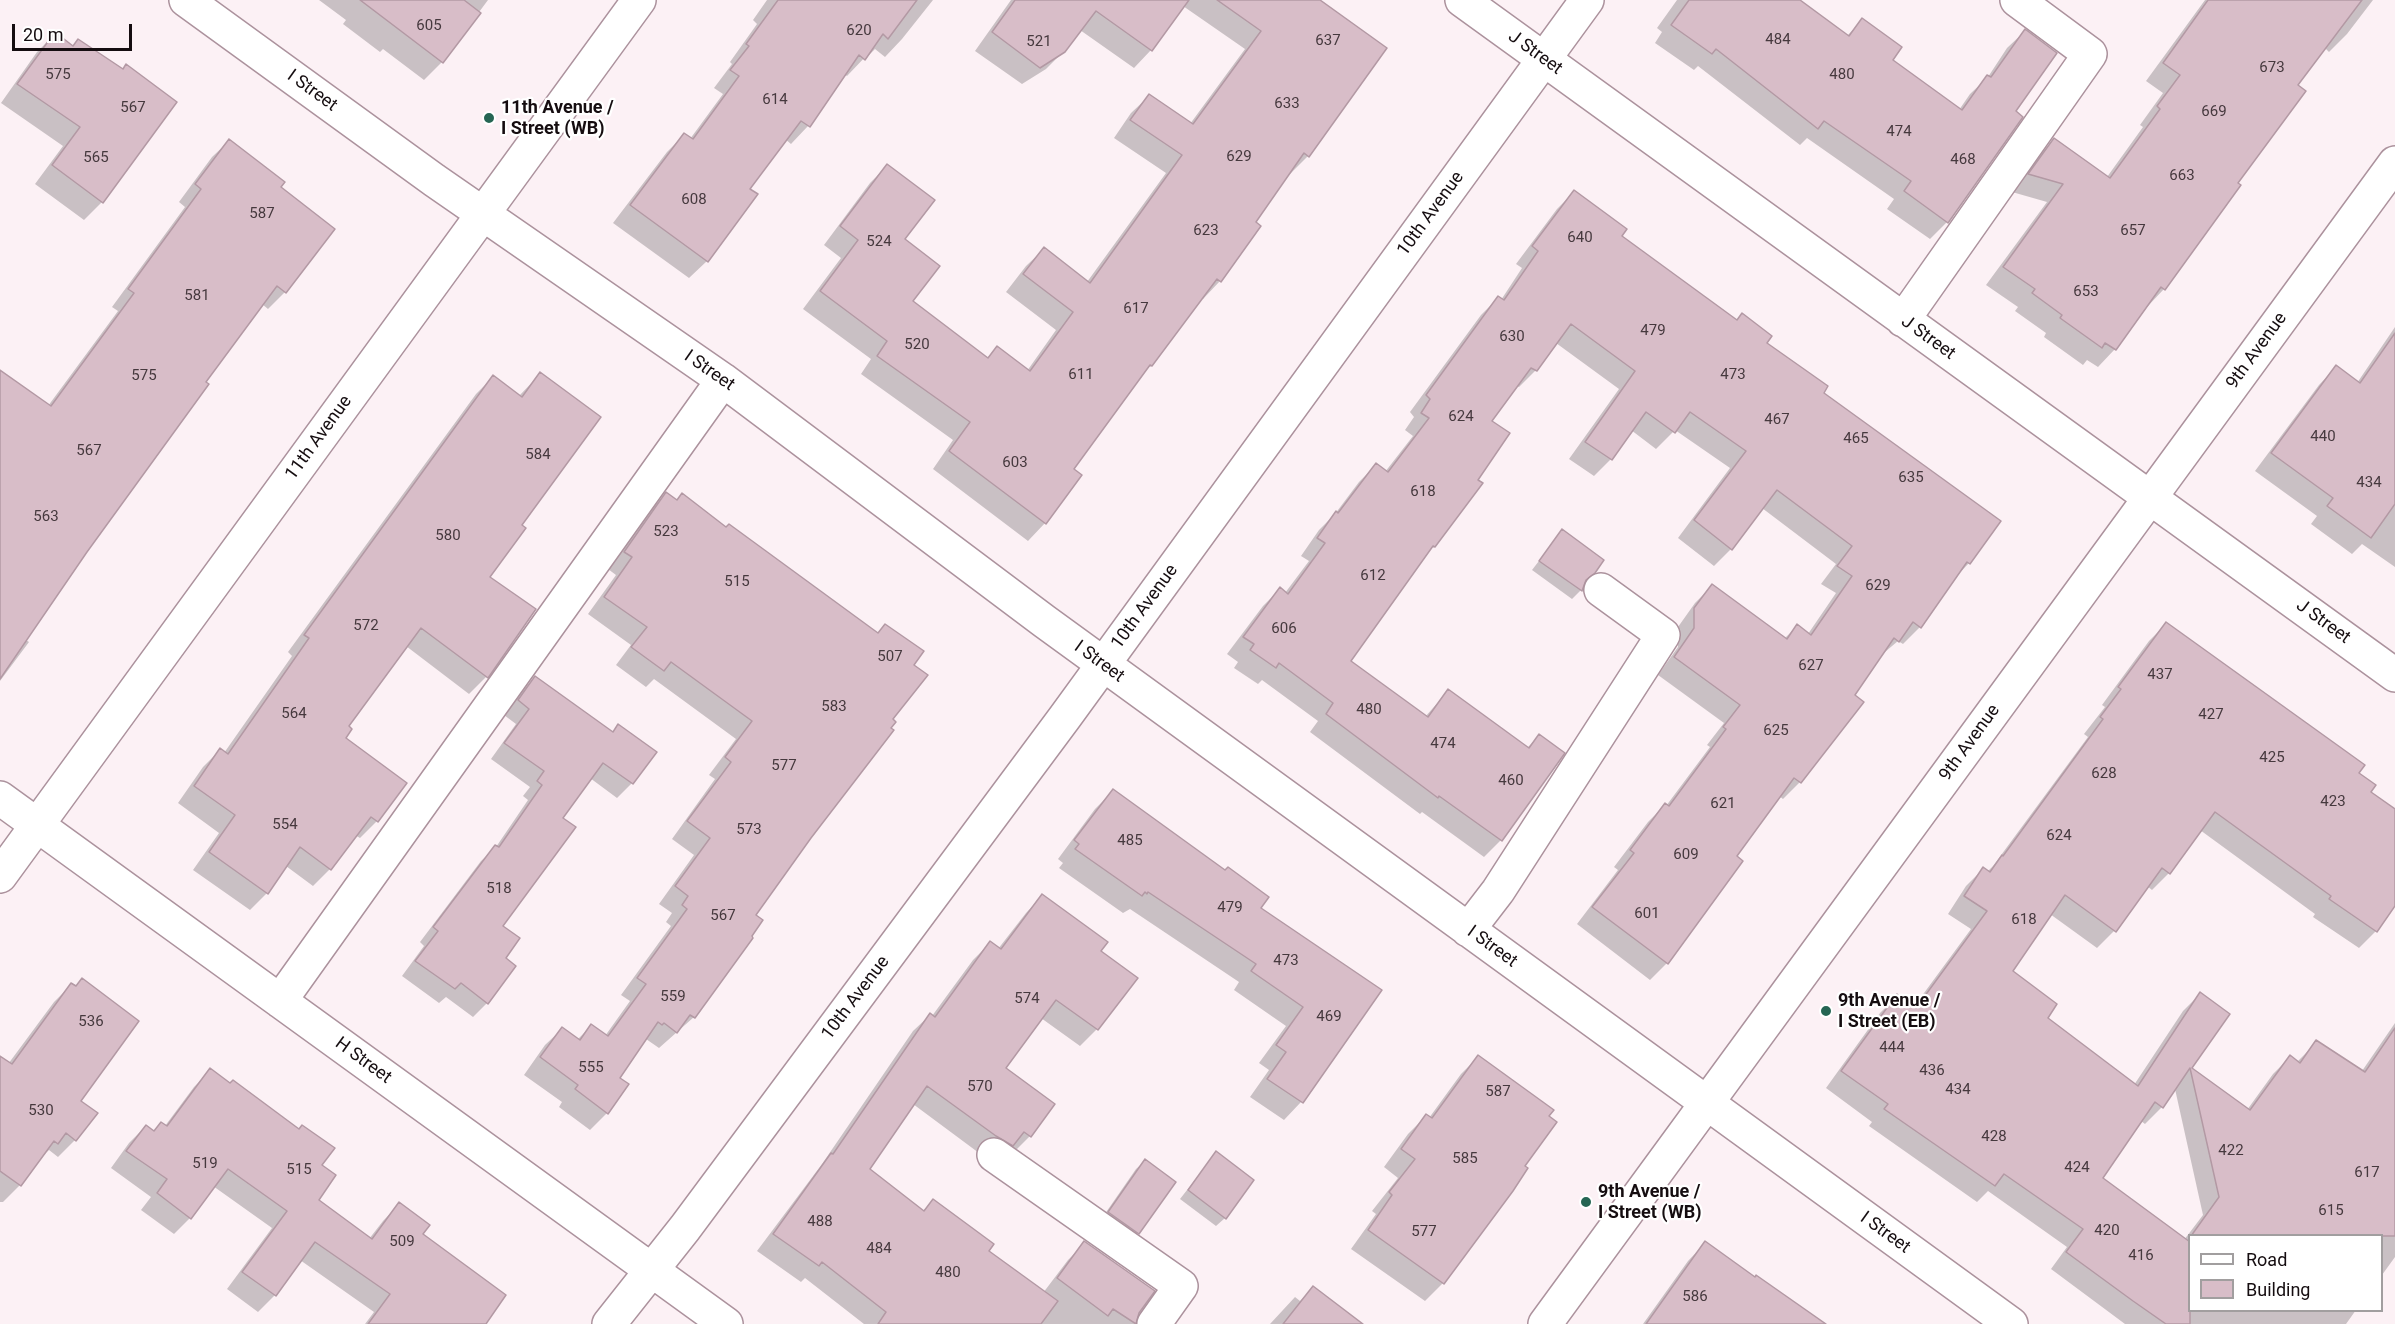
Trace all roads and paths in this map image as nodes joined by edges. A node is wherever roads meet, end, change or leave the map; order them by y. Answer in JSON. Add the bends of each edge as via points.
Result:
{"nodes":[{"id":1,"x":186,"y":0,"type":"edge"},
{"id":2,"x":639,"y":0,"type":"edge"},
{"id":3,"x":1462,"y":0,"type":"edge"},
{"id":4,"x":1587,"y":0,"type":"edge"},
{"id":5,"x":2017,"y":0,"type":"edge"},
{"id":6,"x":1544,"y":59,"type":"junction"},
{"id":7,"x":2395,"y":163,"type":"edge"},
{"id":8,"x":483,"y":213,"type":"junction"},
{"id":9,"x":1903,"y":320,"type":"junction"},
{"id":10,"x":723,"y":380,"type":"junction"},
{"id":11,"x":2149,"y":496,"type":"junction"},
{"id":12,"x":1601,"y":590,"type":"dead end"},
{"id":13,"x":1103,"y":664,"type":"junction"},
{"id":14,"x":2395,"y":675,"type":"edge"},
{"id":15,"x":0,"y":798,"type":"edge"},
{"id":16,"x":38,"y":825,"type":"junction"},
{"id":17,"x":0,"y":876,"type":"edge"},
{"id":18,"x":1468,"y":930,"type":"junction"},
{"id":19,"x":280,"y":1001,"type":"junction"},
{"id":20,"x":1707,"y":1102,"type":"junction"},
{"id":21,"x":994,"y":1155,"type":"dead end"},
{"id":22,"x":652,"y":1270,"type":"junction"},
{"id":23,"x":609,"y":1324,"type":"edge"},
{"id":24,"x":726,"y":1324,"type":"edge"},
{"id":25,"x":1154,"y":1324,"type":"edge"},
{"id":26,"x":1545,"y":1324,"type":"edge"},
{"id":27,"x":2011,"y":1324,"type":"edge"}],
"edges":[{"from":1,"to":8,"type":"street","name":"I Street"},
{"from":2,"to":8,"type":"street","name":"11th Avenue"},
{"from":3,"to":6,"type":"street","name":"J Street"},
{"from":4,"to":6,"type":"street","name":"10th Avenue"},
{"from":5,"to":9,"type":"street","via":[[2090,54]]},
{"from":6,"to":9,"type":"street","name":"J Street"},
{"from":6,"to":13,"type":"street","name":"10th Avenue"},
{"from":7,"to":11,"type":"street","name":"9th Avenue"},
{"from":8,"to":10,"type":"street","name":"I Street"},
{"from":8,"to":16,"type":"street","name":"11th Avenue"},
{"from":9,"to":11,"type":"street","name":"J Street"},
{"from":10,"to":13,"type":"street","name":"I Street"},
{"from":10,"to":19,"type":"street"},
{"from":11,"to":14,"type":"street","name":"J Street"},
{"from":11,"to":20,"type":"street","name":"9th Avenue"},
{"from":12,"to":18,"type":"street","via":[[1663,635],[1498,891]]},
{"from":13,"to":18,"type":"street","name":"I Street"},
{"from":13,"to":22,"type":"street","name":"10th Avenue"},
{"from":15,"to":16,"type":"street","name":"H Street"},
{"from":16,"to":17,"type":"street","name":"11th Avenue"},
{"from":16,"to":19,"type":"street","name":"H Street"},
{"from":18,"to":20,"type":"street","name":"I Street"},
{"from":19,"to":22,"type":"street","name":"H Street"},
{"from":20,"to":26,"type":"street","name":"9th Avenue"},
{"from":20,"to":27,"type":"street","name":"I Street"},
{"from":21,"to":25,"type":"street","via":[[1182,1286]]},
{"from":22,"to":23,"type":"street","name":"10th Avenue"},
{"from":22,"to":24,"type":"street","name":"H Street"}]}
